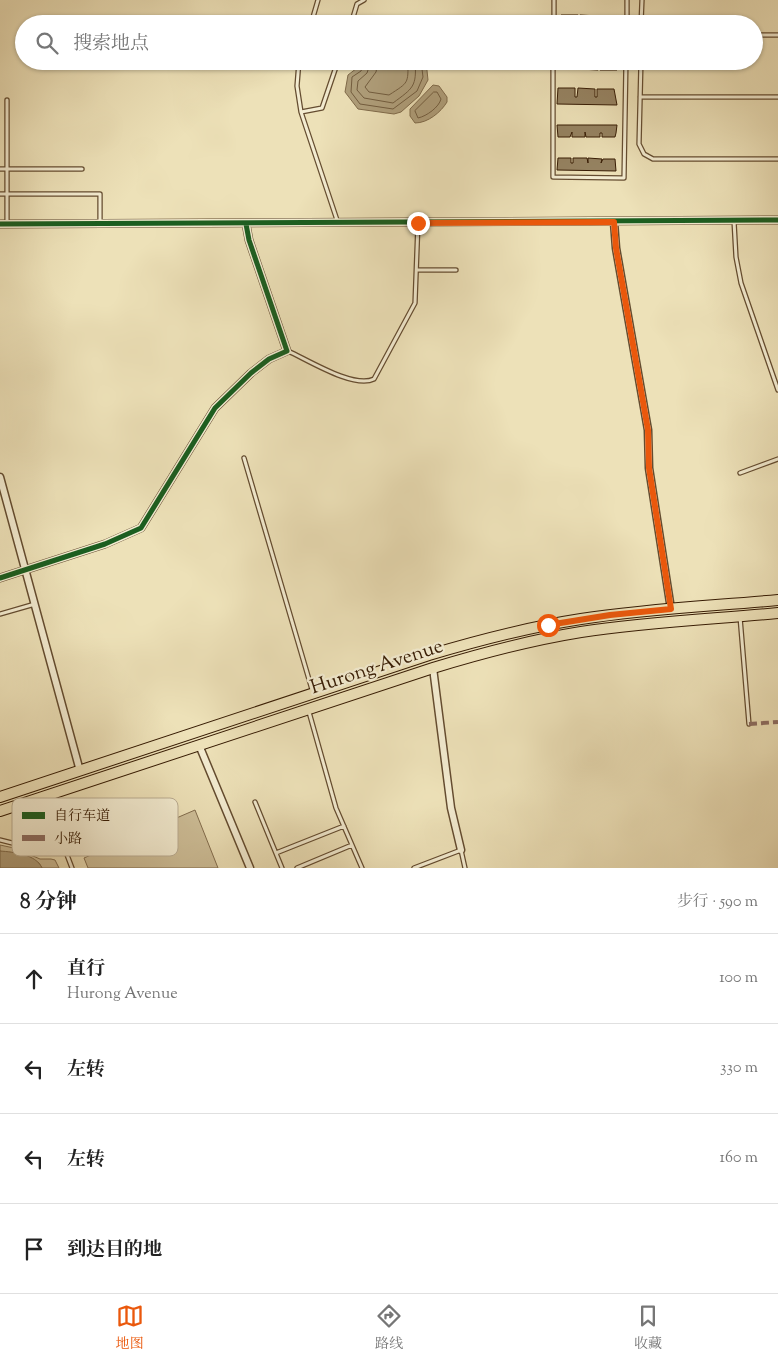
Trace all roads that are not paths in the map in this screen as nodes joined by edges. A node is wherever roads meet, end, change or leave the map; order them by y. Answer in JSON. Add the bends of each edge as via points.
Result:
{"nodes":[{"id":1,"x":318,"y":0,"type":"edge"},
{"id":2,"x":364,"y":0,"type":"edge"},
{"id":3,"x":554,"y":0,"type":"edge"},
{"id":4,"x":627,"y":0,"type":"edge"},
{"id":5,"x":642,"y":0,"type":"edge"},
{"id":6,"x":314,"y":15,"type":"edge"},
{"id":7,"x":354,"y":15,"type":"edge"},
{"id":8,"x":554,"y":15,"type":"edge"},
{"id":9,"x":627,"y":15,"type":"edge"},
{"id":10,"x":641,"y":15,"type":"edge"},
{"id":11,"x":763,"y":35,"type":"edge"},
{"id":12,"x":778,"y":35,"type":"edge"},
{"id":13,"x":298,"y":70,"type":"edge"},
{"id":14,"x":335,"y":70,"type":"edge"},
{"id":15,"x":553,"y":70,"type":"edge"},
{"id":16,"x":626,"y":70,"type":"edge"},
{"id":17,"x":641,"y":70,"type":"edge"},
{"id":18,"x":640,"y":97,"type":"junction"},
{"id":19,"x":778,"y":97,"type":"edge"},
{"id":20,"x":7,"y":100,"type":"dead end"},
{"id":21,"x":301,"y":112,"type":"junction"},
{"id":22,"x":0,"y":146,"type":"edge"},
{"id":23,"x":7,"y":146,"type":"junction"},
{"id":24,"x":778,"y":159,"type":"edge"},
{"id":25,"x":82,"y":169,"type":"dead end"},
{"id":26,"x":0,"y":170,"type":"edge"},
{"id":27,"x":7,"y":170,"type":"junction"},
{"id":28,"x":0,"y":194,"type":"edge"},
{"id":29,"x":7,"y":194,"type":"junction"},
{"id":30,"x":778,"y":220,"type":"edge"},
{"id":31,"x":734,"y":221,"type":"junction"},
{"id":32,"x":614,"y":222,"type":"junction"},
{"id":33,"x":418,"y":223,"type":"junction"},
{"id":34,"x":3,"y":224,"type":"edge"},
{"id":35,"x":100,"y":224,"type":"junction"},
{"id":36,"x":246,"y":224,"type":"junction"},
{"id":37,"x":338,"y":224,"type":"junction"},
{"id":38,"x":417,"y":270,"type":"junction"},
{"id":39,"x":456,"y":270,"type":"dead end"},
{"id":40,"x":287,"y":351,"type":"junction"},
{"id":41,"x":778,"y":390,"type":"edge"},
{"id":42,"x":244,"y":458,"type":"dead end"},
{"id":43,"x":778,"y":459,"type":"edge"},
{"id":44,"x":740,"y":473,"type":"dead end"},
{"id":45,"x":0,"y":477,"type":"edge"},
{"id":46,"x":26,"y":571,"type":"junction"},
{"id":47,"x":0,"y":578,"type":"edge"},
{"id":48,"x":778,"y":600,"type":"edge"},
{"id":49,"x":35,"y":604,"type":"junction"},
{"id":50,"x":671,"y":609,"type":"junction"},
{"id":51,"x":778,"y":613,"type":"edge"},
{"id":52,"x":0,"y":614,"type":"edge"},
{"id":53,"x":740,"y":616,"type":"junction"},
{"id":54,"x":433,"y":668,"type":"junction"},
{"id":55,"x":313,"y":694,"type":"junction"},
{"id":56,"x":308,"y":709,"type":"junction"},
{"id":57,"x":749,"y":724,"type":"dead end"},
{"id":58,"x":199,"y":745,"type":"junction"},
{"id":59,"x":80,"y":770,"type":"junction"},
{"id":60,"x":45,"y":796,"type":"joint"},
{"id":61,"x":0,"y":797,"type":"edge"},
{"id":62,"x":39,"y":798,"type":"edge"},
{"id":63,"x":255,"y":802,"type":"dead end"},
{"id":64,"x":12,"y":807,"type":"edge"},
{"id":65,"x":0,"y":811,"type":"edge"},
{"id":66,"x":344,"y":826,"type":"junction"},
{"id":67,"x":352,"y":845,"type":"junction"},
{"id":68,"x":461,"y":850,"type":"junction"},
{"id":69,"x":276,"y":853,"type":"junction"},
{"id":70,"x":67,"y":856,"type":"edge"},
{"id":71,"x":72,"y":868,"type":"edge"},
{"id":72,"x":250,"y":868,"type":"edge"},
{"id":73,"x":282,"y":868,"type":"edge"},
{"id":74,"x":297,"y":868,"type":"edge"},
{"id":75,"x":362,"y":868,"type":"edge"},
{"id":76,"x":414,"y":868,"type":"edge"},
{"id":77,"x":465,"y":868,"type":"edge"}],
"edges":[{"from":1,"to":6,"type":"lane"},
{"from":2,"to":7,"type":"lane","via":[[357,4]]},
{"from":3,"to":8,"type":"lane"},
{"from":4,"to":9,"type":"lane"},
{"from":5,"to":10,"type":"lane"},
{"from":11,"to":12,"type":"lane"},
{"from":13,"to":21,"type":"lane"},
{"from":14,"to":21,"type":"lane","via":[[322,108]]},
{"from":15,"to":16,"type":"lane","via":[[553,177],[624,178]]},
{"from":17,"to":18,"type":"lane"},
{"from":18,"to":19,"type":"lane"},
{"from":18,"to":24,"type":"lane","via":[[639,144],[650,158]]},
{"from":20,"to":23,"type":"lane"},
{"from":21,"to":37,"type":"lane"},
{"from":22,"to":23,"type":"lane"},
{"from":23,"to":27,"type":"lane"},
{"from":25,"to":27,"type":"lane"},
{"from":26,"to":27,"type":"lane"},
{"from":27,"to":29,"type":"lane"},
{"from":28,"to":29,"type":"lane"},
{"from":29,"to":34,"type":"lane"},
{"from":29,"to":35,"type":"lane","via":[[100,194]]},
{"from":30,"to":31,"type":"street"},
{"from":31,"to":32,"type":"street"},
{"from":31,"to":41,"type":"lane","via":[[741,283]]},
{"from":32,"to":33,"type":"street"},
{"from":32,"to":50,"type":"street","via":[[648,430],[649,468]]},
{"from":33,"to":37,"type":"street"},
{"from":33,"to":38,"type":"lane"},
{"from":34,"to":35,"type":"street"},
{"from":35,"to":36,"type":"street"},
{"from":36,"to":37,"type":"street"},
{"from":36,"to":40,"type":"street","via":[[248,240]]},
{"from":38,"to":39,"type":"lane"},
{"from":38,"to":40,"type":"lane","via":[[415,304],[374,379],[360,382]]},
{"from":40,"to":46,"type":"street","via":[[251,373],[215,408],[140,528],[105,544]]},
{"from":42,"to":55,"type":"lane"},
{"from":43,"to":44,"type":"lane"},
{"from":45,"to":46,"type":"street"},
{"from":46,"to":47,"type":"street"},
{"from":46,"to":49,"type":"street"},
{"from":48,"to":50,"type":"main road","name":"Hurong Avenue"},
{"from":49,"to":52,"type":"lane"},
{"from":49,"to":59,"type":"street"},
{"from":50,"to":55,"type":"main road","name":"Hurong Avenue","via":[[579,620],[503,635],[429,655]]},
{"from":51,"to":53,"type":"main road","name":"Hurong Avenue"},
{"from":53,"to":54,"type":"main road","name":"Hurong Avenue","via":[[581,632],[520,644]]},
{"from":53,"to":57,"type":"lane"},
{"from":54,"to":56,"type":"main road","name":"Hurong Avenue"},
{"from":54,"to":68,"type":"street","via":[[451,808]]},
{"from":55,"to":59,"type":"main road","name":"Hurong Avenue"},
{"from":56,"to":58,"type":"main road","name":"Hurong Avenue"},
{"from":56,"to":66,"type":"lane"},
{"from":58,"to":60,"type":"main road","name":"Hurong Avenue"},
{"from":58,"to":72,"type":"street"},
{"from":59,"to":61,"type":"main road","name":"Hurong Avenue"},
{"from":60,"to":62,"type":"main road","name":"Hurong Avenue"},
{"from":63,"to":69,"type":"lane"},
{"from":64,"to":65,"type":"main road","name":"Hurong Avenue"},
{"from":66,"to":67,"type":"lane"},
{"from":66,"to":69,"type":"lane"},
{"from":67,"to":74,"type":"lane"},
{"from":67,"to":75,"type":"lane"},
{"from":68,"to":76,"type":"lane"},
{"from":68,"to":77,"type":"lane"},
{"from":69,"to":73,"type":"lane"},
{"from":70,"to":71,"type":"lane"}]}
